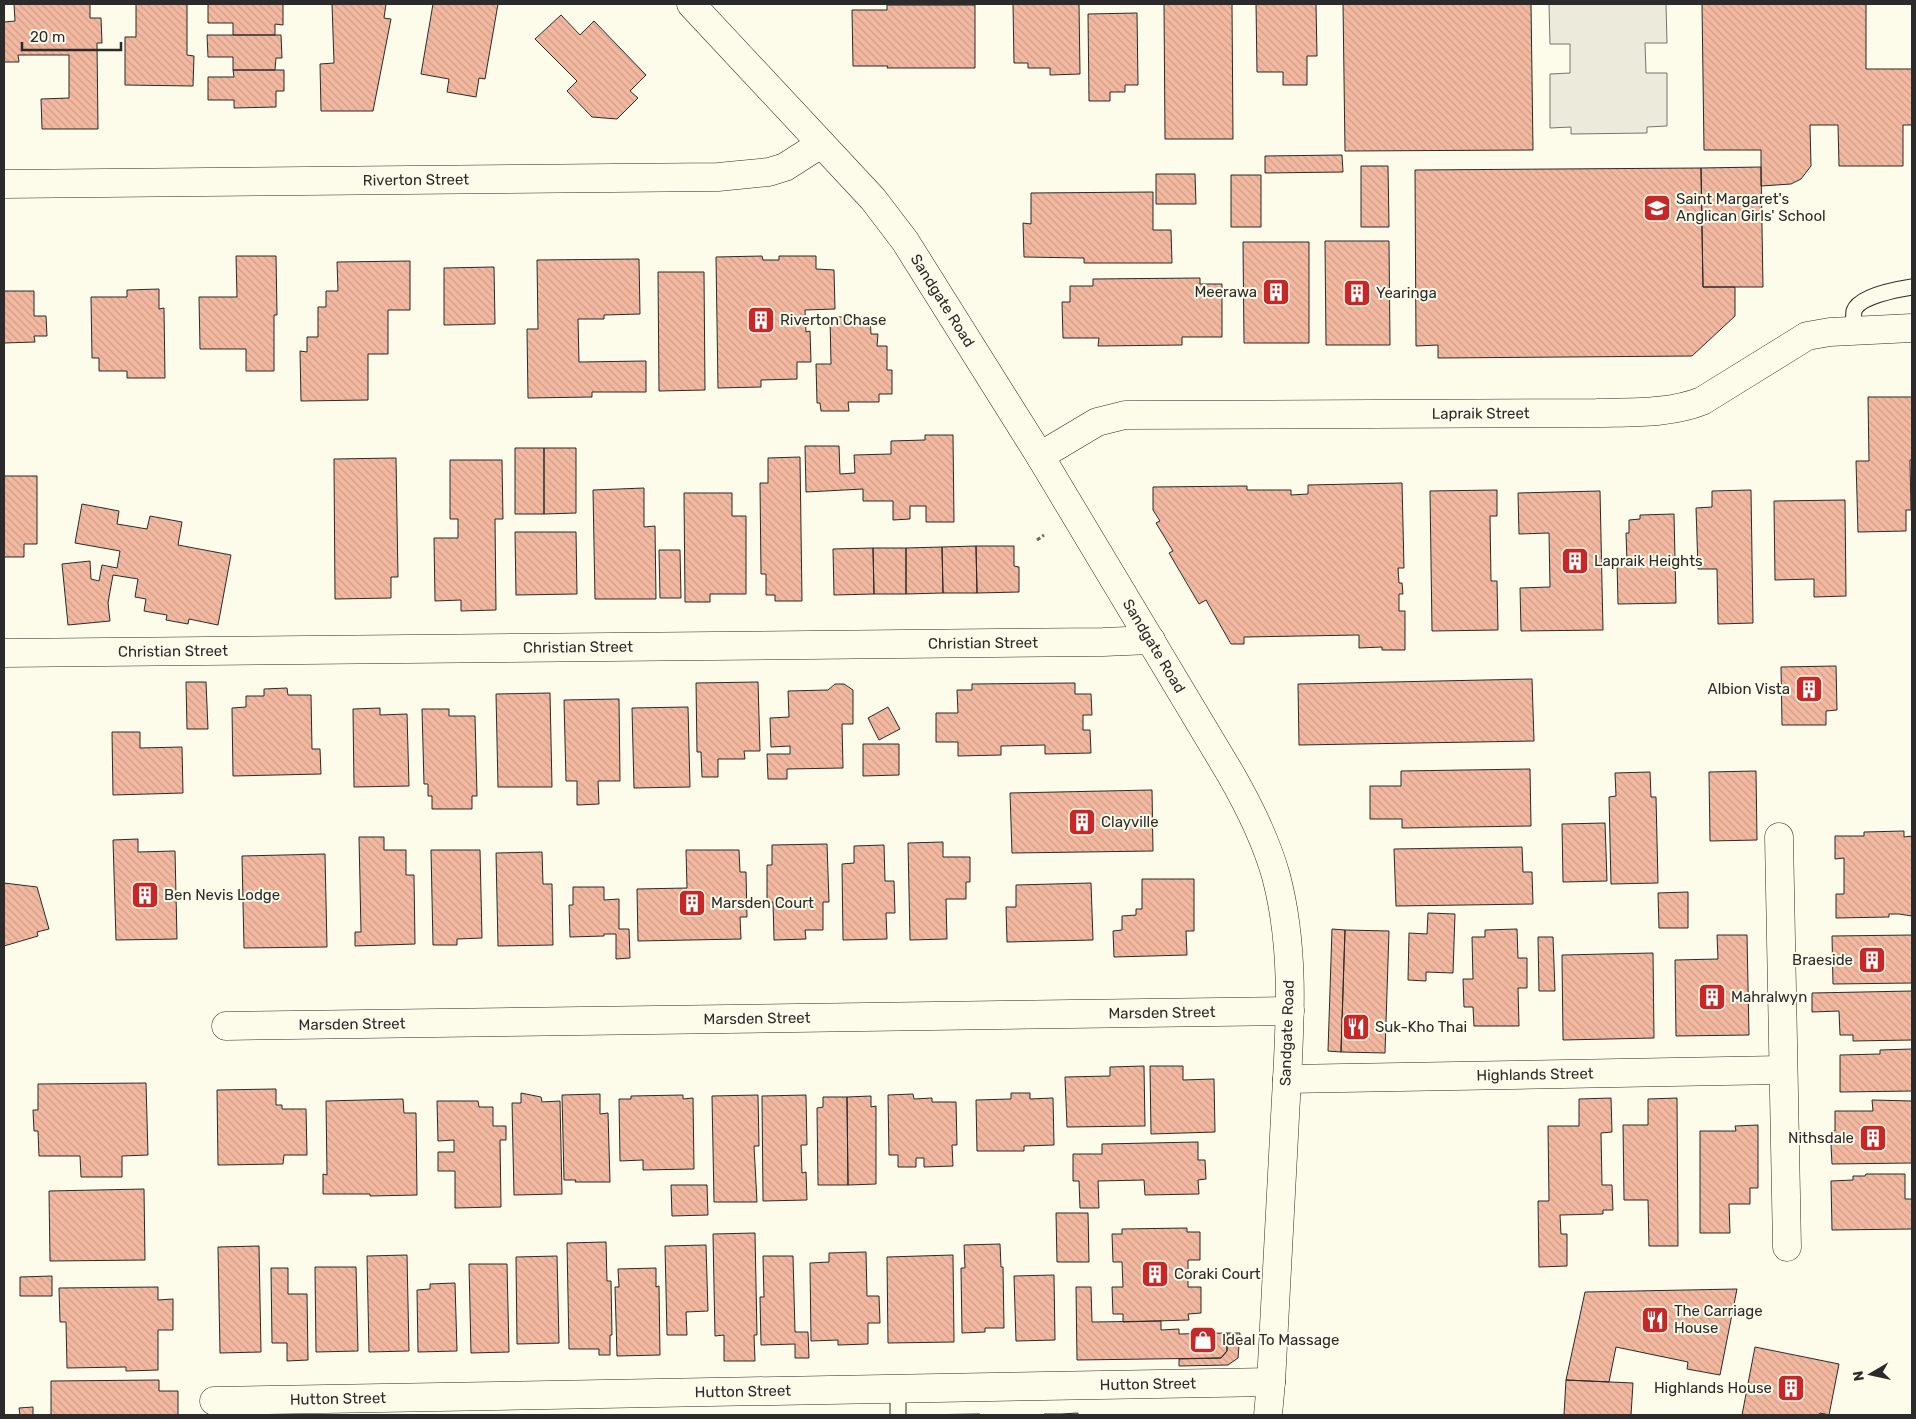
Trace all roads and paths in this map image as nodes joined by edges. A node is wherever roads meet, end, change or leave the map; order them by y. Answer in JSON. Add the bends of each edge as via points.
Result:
{"nodes":[{"id":1,"x":691,"y":4,"type":"edge"},
{"id":2,"x":821,"y":144,"type":"junction"},
{"id":3,"x":4,"y":184,"type":"edge"},
{"id":4,"x":1912,"y":287,"type":"edge"},
{"id":5,"x":1912,"y":328,"type":"edge"},
{"id":6,"x":1854,"y":331,"type":"junction"},
{"id":7,"x":1040,"y":456,"type":"junction"},
{"id":8,"x":1044,"y":535,"type":"dead end"},
{"id":9,"x":1037,"y":540,"type":"dead end"},
{"id":10,"x":1151,"y":640,"type":"junction"},
{"id":11,"x":4,"y":653,"type":"edge"},
{"id":12,"x":1779,"y":837,"type":"dead end"},
{"id":13,"x":1290,"y":1011,"type":"junction"},
{"id":14,"x":226,"y":1026,"type":"dead end"},
{"id":15,"x":1783,"y":1070,"type":"junction"},
{"id":16,"x":1286,"y":1079,"type":"junction"},
{"id":17,"x":1787,"y":1247,"type":"dead end"},
{"id":18,"x":898,"y":1388,"type":"junction"},
{"id":19,"x":214,"y":1401,"type":"dead end"},
{"id":20,"x":1270,"y":1405,"type":"edge"},
{"id":21,"x":898,"y":1415,"type":"edge"}],
"edges":[{"from":1,"to":2,"type":"main road","name":"Sandgate Road"},
{"from":2,"to":3,"type":"main road","name":"Riverton Street","via":[[785,167],[769,172],[718,177]]},
{"from":2,"to":7,"type":"main road","name":"Sandgate Road","via":[[873,199],[905,241]]},
{"from":4,"to":6,"type":"lane","via":[[1880,294],[1860,303],[1854,312]]},
{"from":5,"to":6,"type":"main road","name":"Lapraik Street"},
{"from":6,"to":7,"type":"main road","name":"Lapraik Street","via":[[1807,336],[1702,401],[1671,410],[1125,415],[1097,422]]},
{"from":7,"to":10,"type":"main road","name":"Sandgate Road"},
{"from":8,"to":9,"type":"path"},
{"from":10,"to":11,"type":"main road","name":"Christian Street"},
{"from":10,"to":13,"type":"main road","name":"Sandgate Road","via":[[1230,772],[1266,846],[1283,910]]},
{"from":12,"to":15,"type":"main road"},
{"from":13,"to":14,"type":"main road","name":"Marsden Street"},
{"from":13,"to":16,"type":"main road","name":"Sandgate Road"},
{"from":15,"to":16,"type":"main road","name":"Highlands Street"},
{"from":15,"to":17,"type":"main road"},
{"from":16,"to":20,"type":"main road","name":"Sandgate Road"},
{"from":18,"to":19,"type":"main road","name":"Hutton Street"},
{"from":18,"to":20,"type":"main road","name":"Hutton Street"},
{"from":18,"to":21,"type":"lane"}]}
